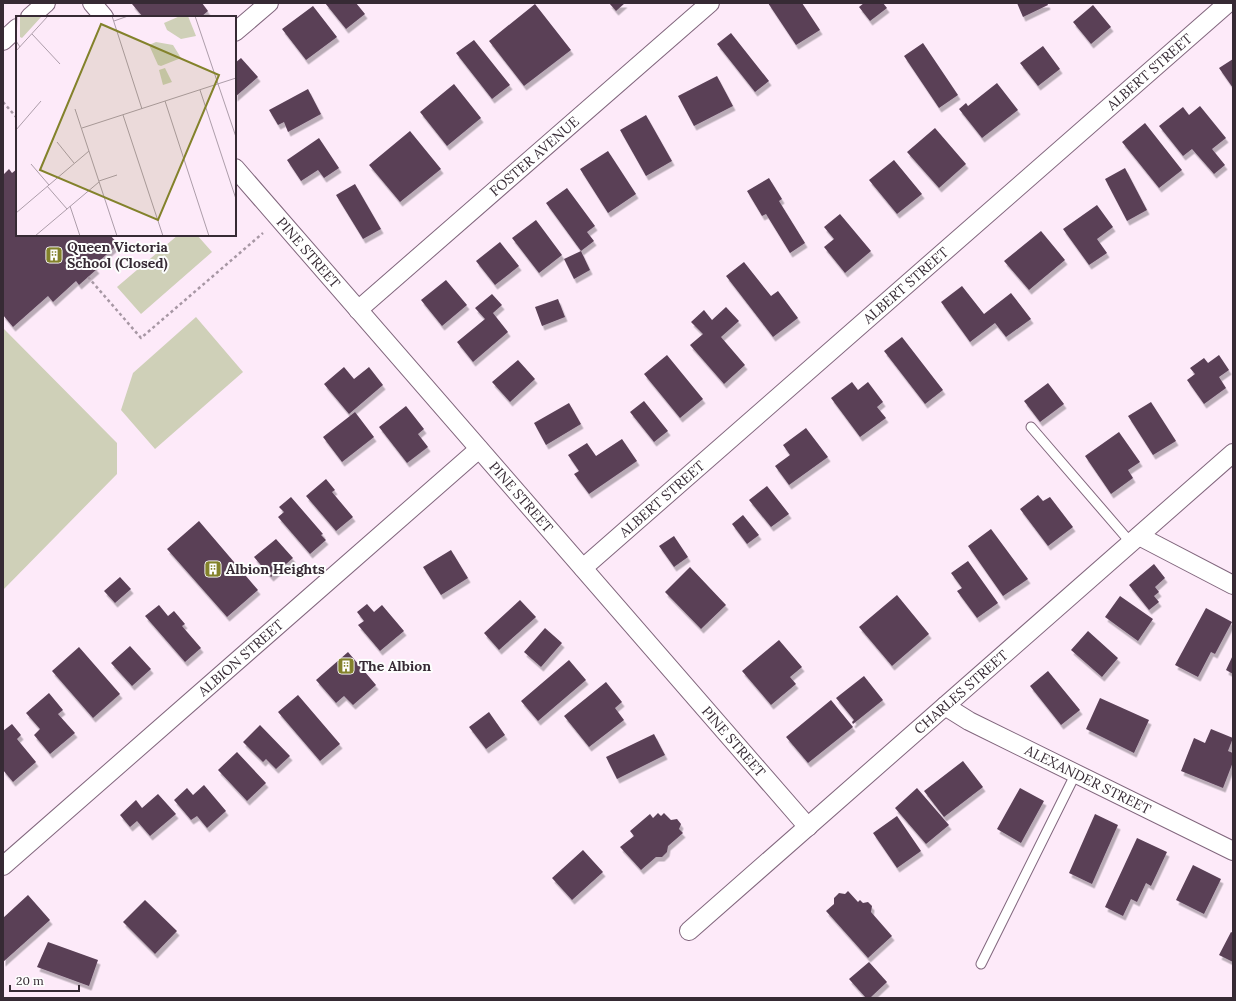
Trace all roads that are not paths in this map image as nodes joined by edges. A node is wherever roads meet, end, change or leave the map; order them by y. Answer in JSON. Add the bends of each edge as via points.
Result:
{"nodes":[{"id":1,"x":46,"y":3,"type":"edge"},
{"id":2,"x":92,"y":3,"type":"edge"},
{"id":3,"x":269,"y":3,"type":"edge"},
{"id":4,"x":710,"y":3,"type":"edge"},
{"id":5,"x":1228,"y":3,"type":"edge"},
{"id":6,"x":31,"y":16,"type":"edge"},
{"id":7,"x":103,"y":16,"type":"edge"},
{"id":8,"x":16,"y":29,"type":"edge"},
{"id":9,"x":236,"y":31,"type":"edge"},
{"id":10,"x":3,"y":41,"type":"edge"},
{"id":11,"x":236,"y":169,"type":"edge"},
{"id":12,"x":358,"y":310,"type":"junction"},
{"id":13,"x":1031,"y":427,"type":"dead end"},
{"id":14,"x":479,"y":449,"type":"junction"},
{"id":15,"x":1233,"y":453,"type":"edge"},
{"id":16,"x":1135,"y":540,"type":"junction"},
{"id":17,"x":583,"y":568,"type":"junction"},
{"id":18,"x":1233,"y":585,"type":"edge"},
{"id":19,"x":945,"y":706,"type":"junction"},
{"id":20,"x":1076,"y":773,"type":"junction"},
{"id":21,"x":808,"y":827,"type":"junction"},
{"id":22,"x":1233,"y":851,"type":"edge"},
{"id":23,"x":3,"y":866,"type":"edge"},
{"id":24,"x":688,"y":931,"type":"dead end"},
{"id":25,"x":980,"y":964,"type":"dead end"}],
"edges":[{"from":1,"to":6,"type":"street"},
{"from":2,"to":7,"type":"street"},
{"from":3,"to":9,"type":"street"},
{"from":4,"to":12,"type":"street","name":"FOSTER AVENUE"},
{"from":5,"to":17,"type":"street","name":"ALBERT STREET"},
{"from":8,"to":10,"type":"street"},
{"from":11,"to":12,"type":"street","name":"PINE STREET"},
{"from":12,"to":14,"type":"street","name":"PINE STREET"},
{"from":13,"to":16,"type":"lane"},
{"from":14,"to":17,"type":"street","name":"PINE STREET"},
{"from":14,"to":23,"type":"street","name":"ALBION STREET"},
{"from":15,"to":16,"type":"street","name":"CHARLES STREET"},
{"from":16,"to":18,"type":"street"},
{"from":16,"to":19,"type":"street","name":"CHARLES STREET"},
{"from":17,"to":21,"type":"street","name":"PINE STREET"},
{"from":19,"to":20,"type":"street","name":"ALEXANDER STREET","via":[[969,721]]},
{"from":19,"to":21,"type":"street","name":"CHARLES STREET"},
{"from":20,"to":22,"type":"street","name":"ALEXANDER STREET"},
{"from":20,"to":25,"type":"lane"},
{"from":21,"to":24,"type":"street","name":"CHARLES STREET"}]}
